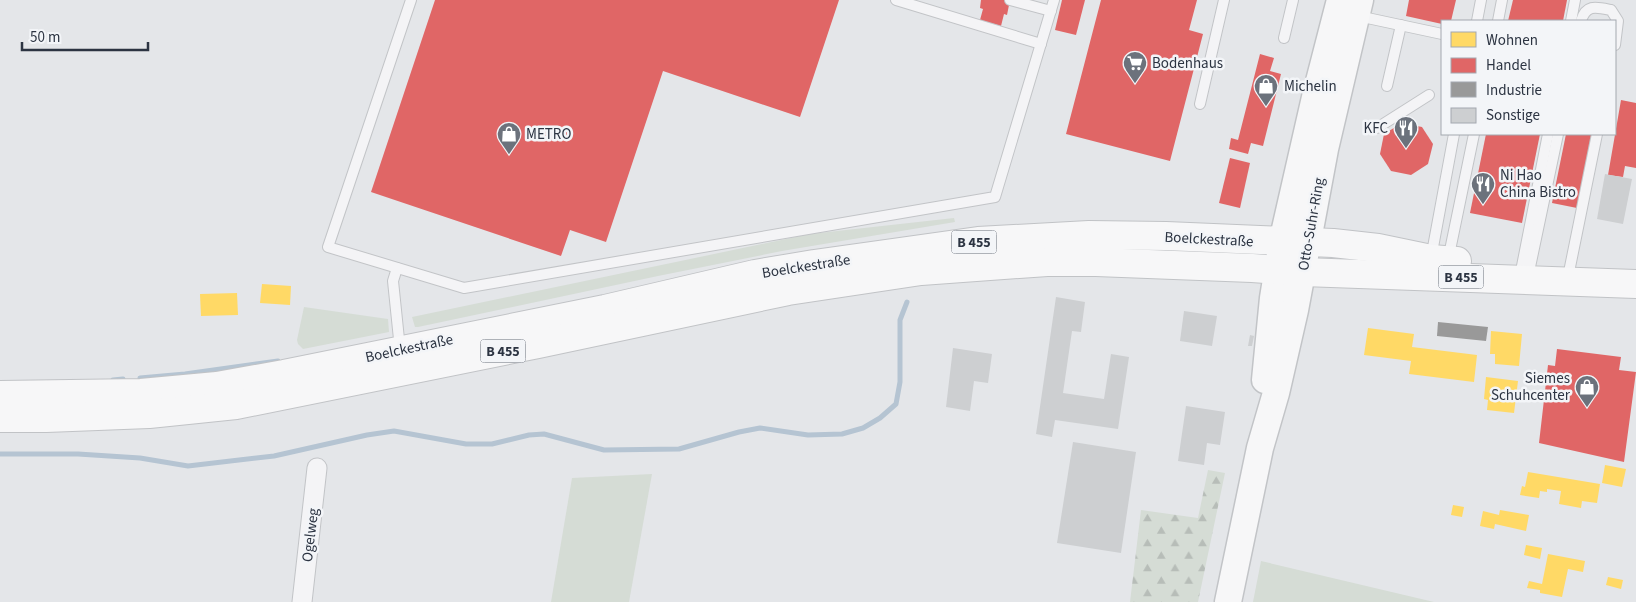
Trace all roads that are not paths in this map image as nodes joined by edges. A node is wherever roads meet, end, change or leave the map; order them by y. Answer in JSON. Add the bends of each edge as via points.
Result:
{"nodes":[{"id":1,"x":412,"y":0,"type":"edge"},
{"id":2,"x":896,"y":0,"type":"edge"},
{"id":3,"x":1010,"y":0,"type":"edge"},
{"id":4,"x":1054,"y":0,"type":"edge"},
{"id":5,"x":1224,"y":0,"type":"edge"},
{"id":6,"x":1293,"y":0,"type":"edge"},
{"id":7,"x":1481,"y":0,"type":"edge"},
{"id":8,"x":1502,"y":0,"type":"edge"},
{"id":9,"x":1575,"y":0,"type":"edge"},
{"id":10,"x":1349,"y":6,"type":"edge"},
{"id":11,"x":1051,"y":12,"type":"junction"},
{"id":12,"x":1476,"y":20,"type":"edge"},
{"id":13,"x":1498,"y":20,"type":"edge"},
{"id":14,"x":1570,"y":20,"type":"edge"},
{"id":15,"x":1581,"y":20,"type":"edge"},
{"id":16,"x":1400,"y":25,"type":"junction"},
{"id":17,"x":1441,"y":34,"type":"edge"},
{"id":18,"x":1616,"y":37,"type":"edge"},
{"id":19,"x":1284,"y":38,"type":"dead end"},
{"id":20,"x":1041,"y":44,"type":"junction"},
{"id":21,"x":1387,"y":86,"type":"dead end"},
{"id":22,"x":1429,"y":95,"type":"dead end"},
{"id":23,"x":1200,"y":104,"type":"dead end"},
{"id":24,"x":1377,"y":128,"type":"dead end"},
{"id":25,"x":1454,"y":135,"type":"edge"},
{"id":26,"x":1474,"y":135,"type":"edge"},
{"id":27,"x":1548,"y":135,"type":"edge"},
{"id":28,"x":1558,"y":135,"type":"edge"},
{"id":29,"x":1598,"y":135,"type":"edge"},
{"id":30,"x":1295,"y":243,"type":"junction"},
{"id":31,"x":1439,"y":260,"type":"junction"},
{"id":32,"x":1526,"y":266,"type":"junction"},
{"id":33,"x":397,"y":268,"type":"junction"},
{"id":34,"x":1290,"y":271,"type":"junction"},
{"id":35,"x":1569,"y":272,"type":"junction"},
{"id":36,"x":1627,"y":283,"type":"edge"},
{"id":37,"x":400,"y":350,"type":"junction"},
{"id":38,"x":0,"y":395,"type":"edge"},
{"id":39,"x":0,"y":418,"type":"edge"},
{"id":40,"x":317,"y":468,"type":"dead end"},
{"id":41,"x":302,"y":602,"type":"edge"},
{"id":42,"x":1228,"y":602,"type":"edge"}],
"edges":[{"from":1,"to":33,"type":"lane","via":[[328,248]]},
{"from":2,"to":20,"type":"lane"},
{"from":3,"to":11,"type":"lane"},
{"from":4,"to":11,"type":"lane"},
{"from":5,"to":23,"type":"lane"},
{"from":6,"to":19,"type":"lane"},
{"from":7,"to":12,"type":"lane"},
{"from":8,"to":13,"type":"lane"},
{"from":9,"to":14,"type":"lane"},
{"from":10,"to":16,"type":"lane"},
{"from":10,"to":30,"type":"street","name":"Otto-Suhr-Ring","via":[[1325,149]]},
{"from":11,"to":20,"type":"lane"},
{"from":15,"to":18,"type":"lane","via":[[1588,10],[1611,10],[1618,21]]},
{"from":16,"to":17,"type":"lane"},
{"from":16,"to":21,"type":"lane"},
{"from":20,"to":33,"type":"lane","via":[[995,198],[464,288]]},
{"from":22,"to":24,"type":"lane"},
{"from":25,"to":31,"type":"lane"},
{"from":26,"to":31,"type":"lane"},
{"from":27,"to":32,"type":"lane"},
{"from":28,"to":32,"type":"lane"},
{"from":29,"to":35,"type":"lane"},
{"from":30,"to":31,"type":"main road","name":"Boelckestraße","number":"B 455","via":[[1378,248]]},
{"from":30,"to":34,"type":"street","name":"Otto-Suhr-Ring"},
{"from":30,"to":37,"type":"main road","name":"Boelckestraße","number":"B 455","via":[[1166,236],[978,241],[755,274]]},
{"from":31,"to":32,"type":"main road","name":"Boelckestraße","number":"B 455"},
{"from":32,"to":35,"type":"main road","name":"Boelckestraße","number":"B 455"},
{"from":33,"to":37,"type":"lane","via":[[393,281]]},
{"from":34,"to":36,"type":"main road","name":"Boelckestraße","number":"B 455"},
{"from":34,"to":39,"type":"main road","name":"Boelckestraße","number":"B 455","via":[[1047,262],[921,271],[788,291],[236,405],[149,414]]},
{"from":34,"to":42,"type":"street","name":"Otto-Suhr-Ring","via":[[1282,368],[1260,448]]},
{"from":35,"to":36,"type":"main road","name":"Boelckestraße","number":"B 455"},
{"from":37,"to":38,"type":"main road","name":"Boelckestraße","number":"B 455","via":[[217,386],[141,393]]},
{"from":40,"to":41,"type":"street","name":"Ogelweg"}]}
